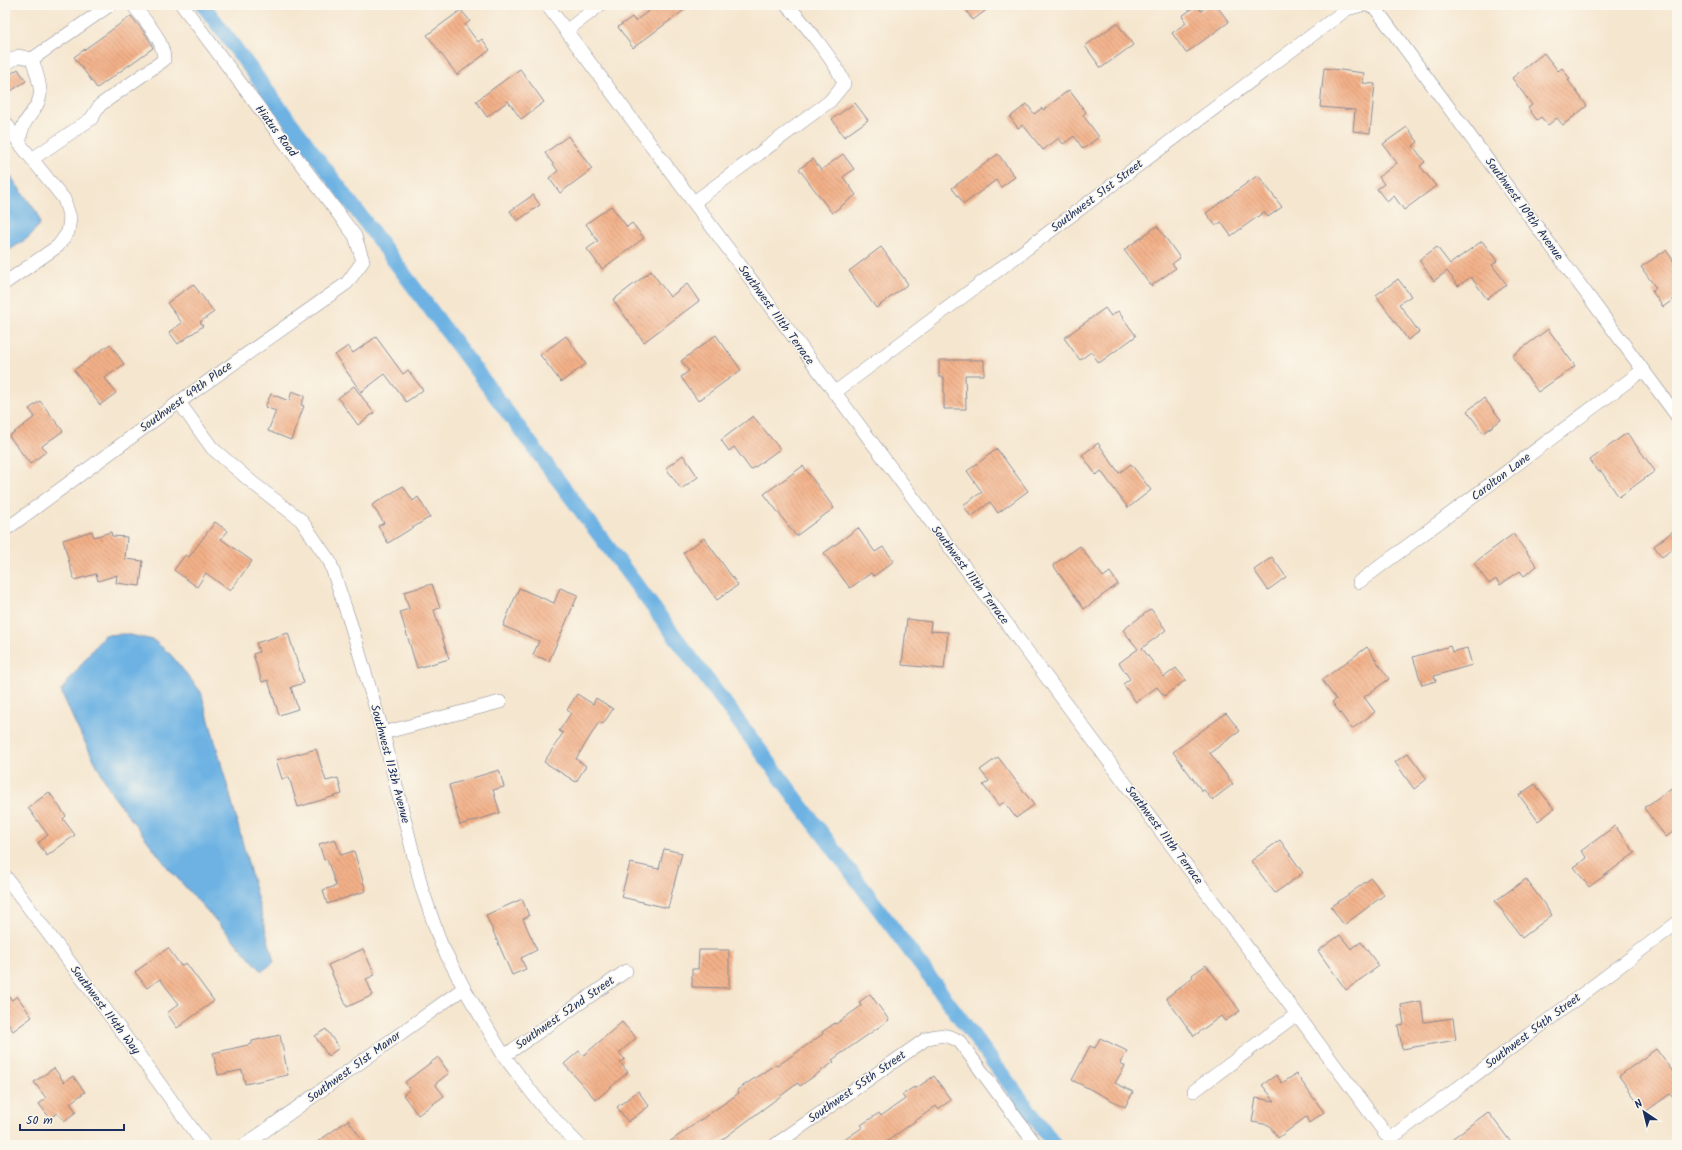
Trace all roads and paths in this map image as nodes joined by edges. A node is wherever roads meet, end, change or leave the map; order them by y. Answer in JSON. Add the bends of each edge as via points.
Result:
{"nodes":[{"id":1,"x":110,"y":5,"type":"edge"},
{"id":2,"x":133,"y":5,"type":"edge"},
{"id":3,"x":182,"y":5,"type":"edge"},
{"id":4,"x":546,"y":5,"type":"edge"},
{"id":5,"x":600,"y":5,"type":"edge"},
{"id":6,"x":787,"y":5,"type":"edge"},
{"id":7,"x":1362,"y":5,"type":"edge"},
{"id":8,"x":1368,"y":5,"type":"edge"},
{"id":9,"x":566,"y":31,"type":"junction"},
{"id":10,"x":32,"y":59,"type":"junction"},
{"id":11,"x":5,"y":64,"type":"edge"},
{"id":12,"x":5,"y":122,"type":"edge"},
{"id":13,"x":20,"y":144,"type":"junction"},
{"id":14,"x":32,"y":159,"type":"junction"},
{"id":15,"x":694,"y":202,"type":"junction"},
{"id":16,"x":363,"y":261,"type":"joint"},
{"id":17,"x":5,"y":283,"type":"edge"},
{"id":18,"x":1642,"y":370,"type":"junction"},
{"id":19,"x":834,"y":393,"type":"junction"},
{"id":20,"x":179,"y":402,"type":"junction"},
{"id":21,"x":1677,"y":416,"type":"edge"},
{"id":22,"x":5,"y":530,"type":"edge"},
{"id":23,"x":1359,"y":582,"type":"dead end"},
{"id":24,"x":500,"y":702,"type":"dead end"},
{"id":25,"x":382,"y":733,"type":"junction"},
{"id":26,"x":5,"y":876,"type":"edge"},
{"id":27,"x":1677,"y":923,"type":"edge"},
{"id":28,"x":626,"y":971,"type":"dead end"},
{"id":29,"x":464,"y":988,"type":"junction"},
{"id":30,"x":1297,"y":1014,"type":"junction"},
{"id":31,"x":504,"y":1056,"type":"junction"},
{"id":32,"x":1194,"y":1092,"type":"dead end"},
{"id":33,"x":1392,"y":1142,"type":"edge"},
{"id":34,"x":204,"y":1145,"type":"edge"},
{"id":35,"x":245,"y":1145,"type":"edge"},
{"id":36,"x":579,"y":1145,"type":"edge"},
{"id":37,"x":776,"y":1145,"type":"edge"},
{"id":38,"x":1036,"y":1145,"type":"edge"}],
"edges":[{"from":1,"to":10,"type":"street"},
{"from":2,"to":14,"type":"street","via":[[160,42],[164,60],[100,105],[91,119]]},
{"from":3,"to":16,"type":"street","name":"Hiatus Road","via":[[355,236]]},
{"from":4,"to":9,"type":"street","name":"Southwest 111th Terrace"},
{"from":5,"to":9,"type":"street"},
{"from":6,"to":15,"type":"street","via":[[820,46],[842,77],[844,84],[830,101]]},
{"from":7,"to":19,"type":"street","name":"Southwest 51st Street","via":[[1347,9]]},
{"from":8,"to":18,"type":"street","name":"Southwest 109th Avenue","via":[[1376,9]]},
{"from":9,"to":15,"type":"street","name":"Southwest 111th Terrace"},
{"from":10,"to":11,"type":"street","via":[[19,56]]},
{"from":10,"to":13,"type":"street","via":[[41,95],[23,126]]},
{"from":12,"to":13,"type":"street"},
{"from":13,"to":14,"type":"street"},
{"from":14,"to":17,"type":"street","via":[[64,199],[70,218],[68,232],[58,246]]},
{"from":15,"to":19,"type":"street","name":"Southwest 111th Terrace"},
{"from":16,"to":20,"type":"street","name":"Southwest 49th Place","via":[[347,283]]},
{"from":18,"to":21,"type":"street","name":"Southwest 109th Avenue"},
{"from":18,"to":23,"type":"street","name":"Carolton Lane"},
{"from":19,"to":30,"type":"street","name":"Southwest 111th Terrace"},
{"from":20,"to":22,"type":"street","name":"Southwest 49th Place"},
{"from":20,"to":25,"type":"street","name":"Southwest 113th Avenue","via":[[212,448],[301,520],[330,562]]},
{"from":24,"to":25,"type":"street"},
{"from":25,"to":29,"type":"street","name":"Southwest 113th Avenue","via":[[422,889],[441,944]]},
{"from":26,"to":34,"type":"street","name":"Southwest 114th Way"},
{"from":27,"to":33,"type":"street","name":"Southwest 54th Street"},
{"from":28,"to":31,"type":"street","name":"Southwest 52nd Street"},
{"from":29,"to":31,"type":"street","name":"Southwest 113th Avenue"},
{"from":29,"to":35,"type":"street","name":"Southwest 51st Manor"},
{"from":30,"to":32,"type":"street"},
{"from":30,"to":33,"type":"street","name":"Southwest 111th Terrace"},
{"from":31,"to":36,"type":"street","name":"Southwest 113th Avenue","via":[[542,1107]]},
{"from":37,"to":38,"type":"street","name":"Southwest 55th Street","via":[[926,1039],[941,1035],[960,1042]]}]}
